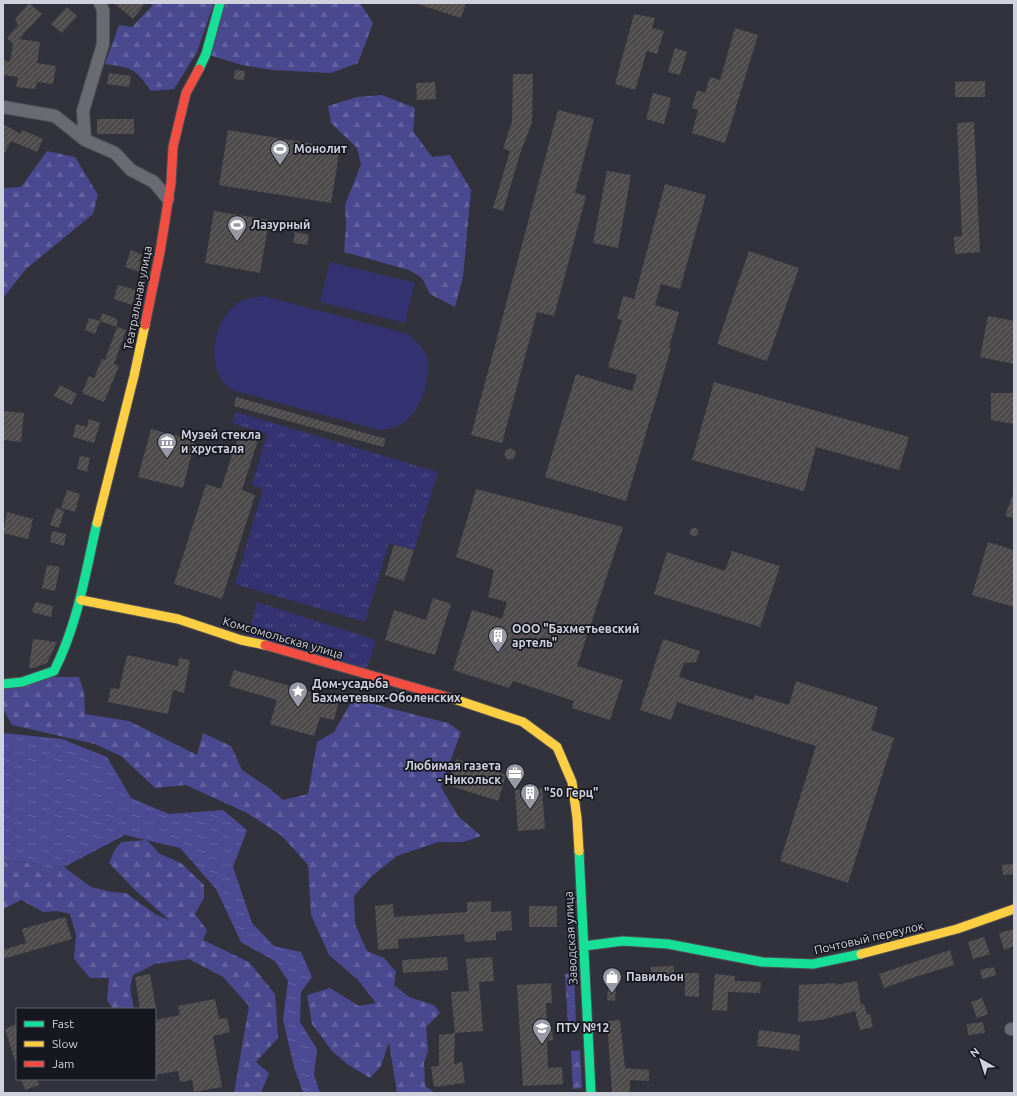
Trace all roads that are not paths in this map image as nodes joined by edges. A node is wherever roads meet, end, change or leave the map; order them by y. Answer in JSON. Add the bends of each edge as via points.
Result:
{"nodes":[{"id":1,"x":100,"y":3,"type":"edge"},
{"id":2,"x":220,"y":3,"type":"edge"},
{"id":3,"x":3,"y":107,"type":"edge"},
{"id":4,"x":85,"y":140,"type":"junction"},
{"id":5,"x":168,"y":199,"type":"junction"},
{"id":6,"x":81,"y":600,"type":"junction"},
{"id":7,"x":3,"y":684,"type":"edge"},
{"id":8,"x":572,"y":782,"type":"joint"},
{"id":9,"x":1014,"y":909,"type":"edge"},
{"id":10,"x":584,"y":946,"type":"junction"},
{"id":11,"x":591,"y":1093,"type":"edge"}],
"edges":[{"from":1,"to":4,"type":"street","via":[[103,10],[103,44],[83,111]]},
{"from":2,"to":5,"type":"street","name":"Театральная улица","via":[[206,54],[186,93],[180,114],[173,147]]},
{"from":3,"to":4,"type":"street","via":[[55,116]]},
{"from":4,"to":5,"type":"street","via":[[115,153],[131,170],[154,182]]},
{"from":5,"to":6,"type":"street","name":"Театральная улица","via":[[160,252],[134,376]]},
{"from":6,"to":7,"type":"street","via":[[66,648],[54,671]]},
{"from":6,"to":8,"type":"street","name":"Комсомольская улица","via":[[178,619],[241,640],[428,690],[523,722],[557,747]]},
{"from":8,"to":10,"type":"street","name":"Заводская улица","via":[[577,818]]},
{"from":9,"to":10,"type":"street","name":"Почтовый переулок","via":[[957,929],[875,951],[812,964],[762,962],[668,944],[623,942]]},
{"from":10,"to":11,"type":"street","name":"Заводская улица"}]}
